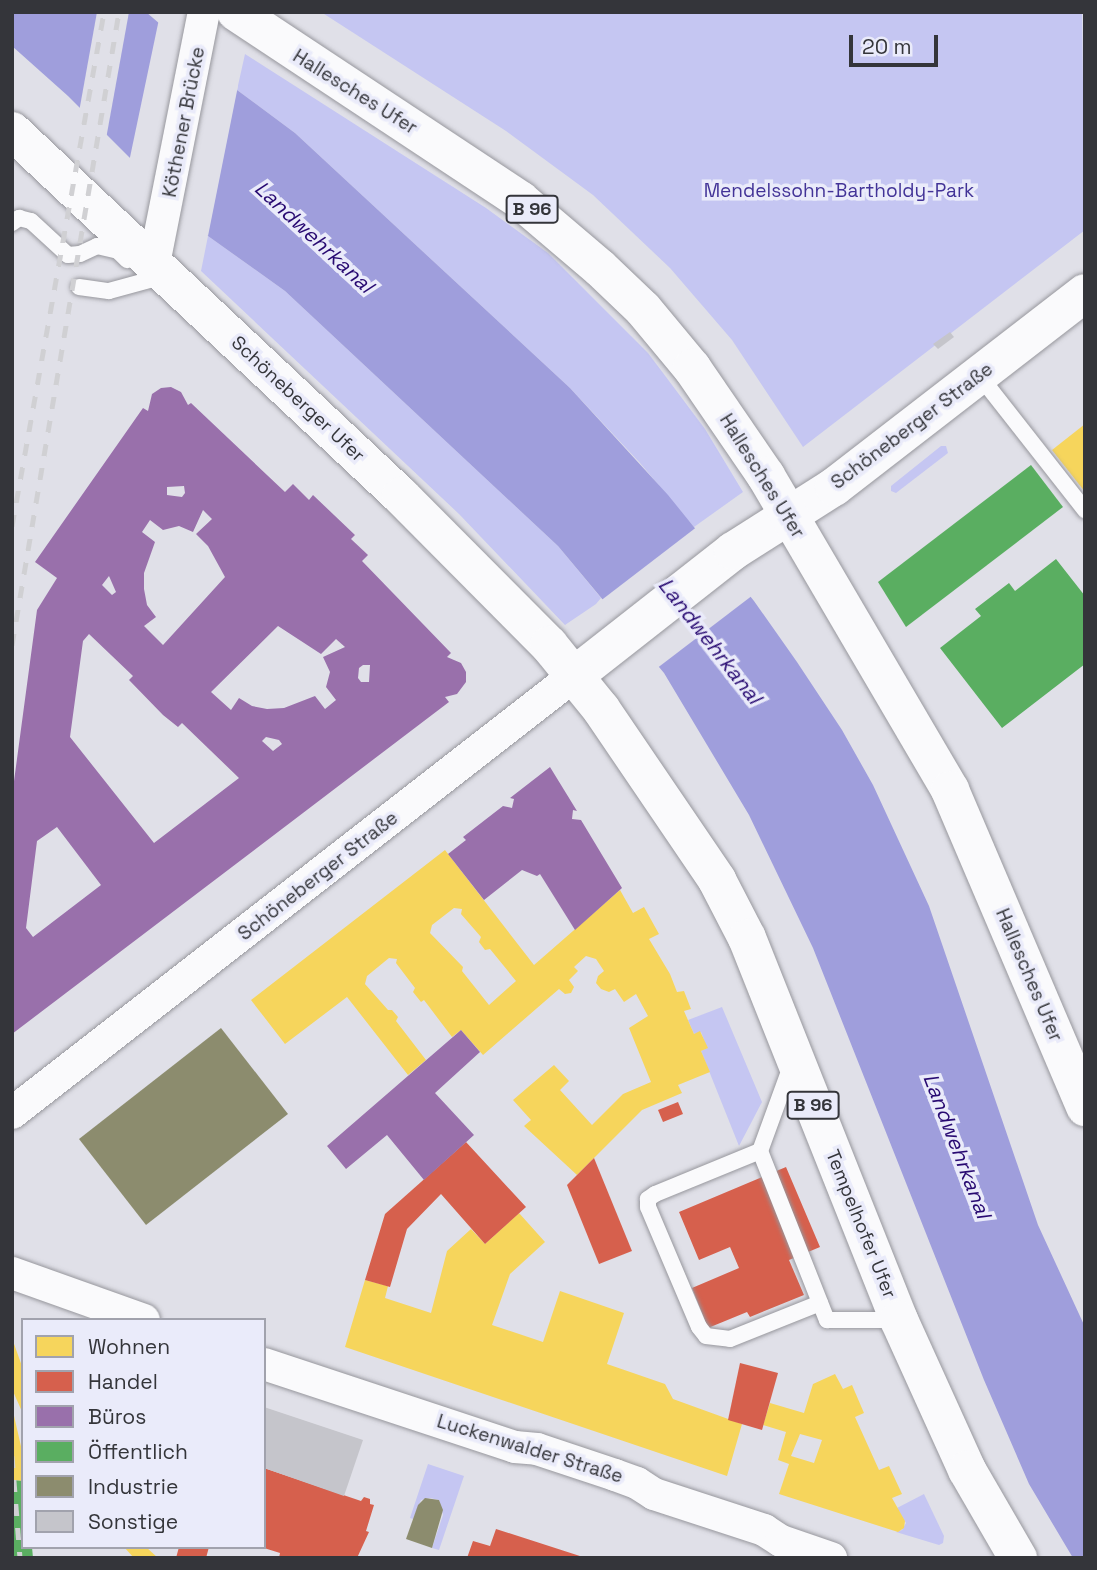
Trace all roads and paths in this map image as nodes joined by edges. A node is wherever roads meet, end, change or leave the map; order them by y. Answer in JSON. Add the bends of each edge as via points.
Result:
{"nodes":[{"id":1,"x":214,"y":17,"type":"edge"},
{"id":2,"x":12,"y":131,"type":"edge"},
{"id":3,"x":12,"y":223,"type":"edge"},
{"id":4,"x":160,"y":270,"type":"junction"},
{"id":5,"x":79,"y":287,"type":"dead end"},
{"id":6,"x":1085,"y":293,"type":"edge"},
{"id":7,"x":979,"y":375,"type":"junction"},
{"id":8,"x":1085,"y":510,"type":"edge"},
{"id":9,"x":788,"y":514,"type":"junction"},
{"id":10,"x":575,"y":675,"type":"junction"},
{"id":11,"x":794,"y":1057,"type":"junction"},
{"id":12,"x":1085,"y":1107,"type":"edge"},
{"id":13,"x":12,"y":1114,"type":"edge"},
{"id":14,"x":760,"y":1151,"type":"junction"},
{"id":15,"x":12,"y":1273,"type":"edge"},
{"id":16,"x":820,"y":1303,"type":"junction"},
{"id":17,"x":139,"y":1318,"type":"edge"},
{"id":18,"x":899,"y":1320,"type":"junction"},
{"id":19,"x":266,"y":1365,"type":"edge"},
{"id":20,"x":831,"y":1558,"type":"edge"},
{"id":21,"x":1018,"y":1558,"type":"edge"}],
"edges":[{"from":1,"to":4,"type":"street","name":"Köthener Brücke","via":[[166,216]]},
{"from":1,"to":9,"type":"main road","name":"Hallesches Ufer","number":"B 96","via":[[298,56],[520,200],[600,268],[643,309],[692,369]]},
{"from":2,"to":4,"type":"main road","name":"Schöneberger Ufer","number":"B 96"},
{"from":3,"to":4,"type":"lane","via":[[19,218],[32,221],[68,255],[97,246],[118,251],[143,268]]},
{"from":4,"to":5,"type":"lane","via":[[109,291]]},
{"from":4,"to":10,"type":"main road","name":"Schöneberger Ufer","number":"B 96","via":[[401,496]]},
{"from":6,"to":7,"type":"main road","name":"Schöneberger Straße"},
{"from":7,"to":8,"type":"lane"},
{"from":7,"to":9,"type":"main road","name":"Schöneberger Straße","via":[[834,486]]},
{"from":9,"to":10,"type":"main road","name":"Schöneberger Straße","via":[[733,551]]},
{"from":9,"to":12,"type":"main road","name":"Hallesches Ufer","number":"B 96","via":[[950,790]]},
{"from":10,"to":11,"type":"main road","name":"Tempelhofer Ufer","number":"B 96","via":[[718,880],[747,938]]},
{"from":10,"to":13,"type":"street","name":"Schöneberger Straße"},
{"from":11,"to":14,"type":"lane"},
{"from":11,"to":18,"type":"main road","name":"Tempelhofer Ufer","number":"B 96"},
{"from":14,"to":16,"type":"lane"},
{"from":14,"to":16,"type":"lane","via":[[655,1195],[648,1199],[648,1207],[706,1336],[730,1339]]},
{"from":15,"to":17,"type":"street"},
{"from":16,"to":18,"type":"lane","via":[[827,1320]]},
{"from":18,"to":21,"type":"main road","name":"Tempelhofer Ufer","number":"B 96","via":[[967,1470]]},
{"from":19,"to":20,"type":"street","name":"Luckenwalder Straße","via":[[615,1475],[654,1494]]}]}
